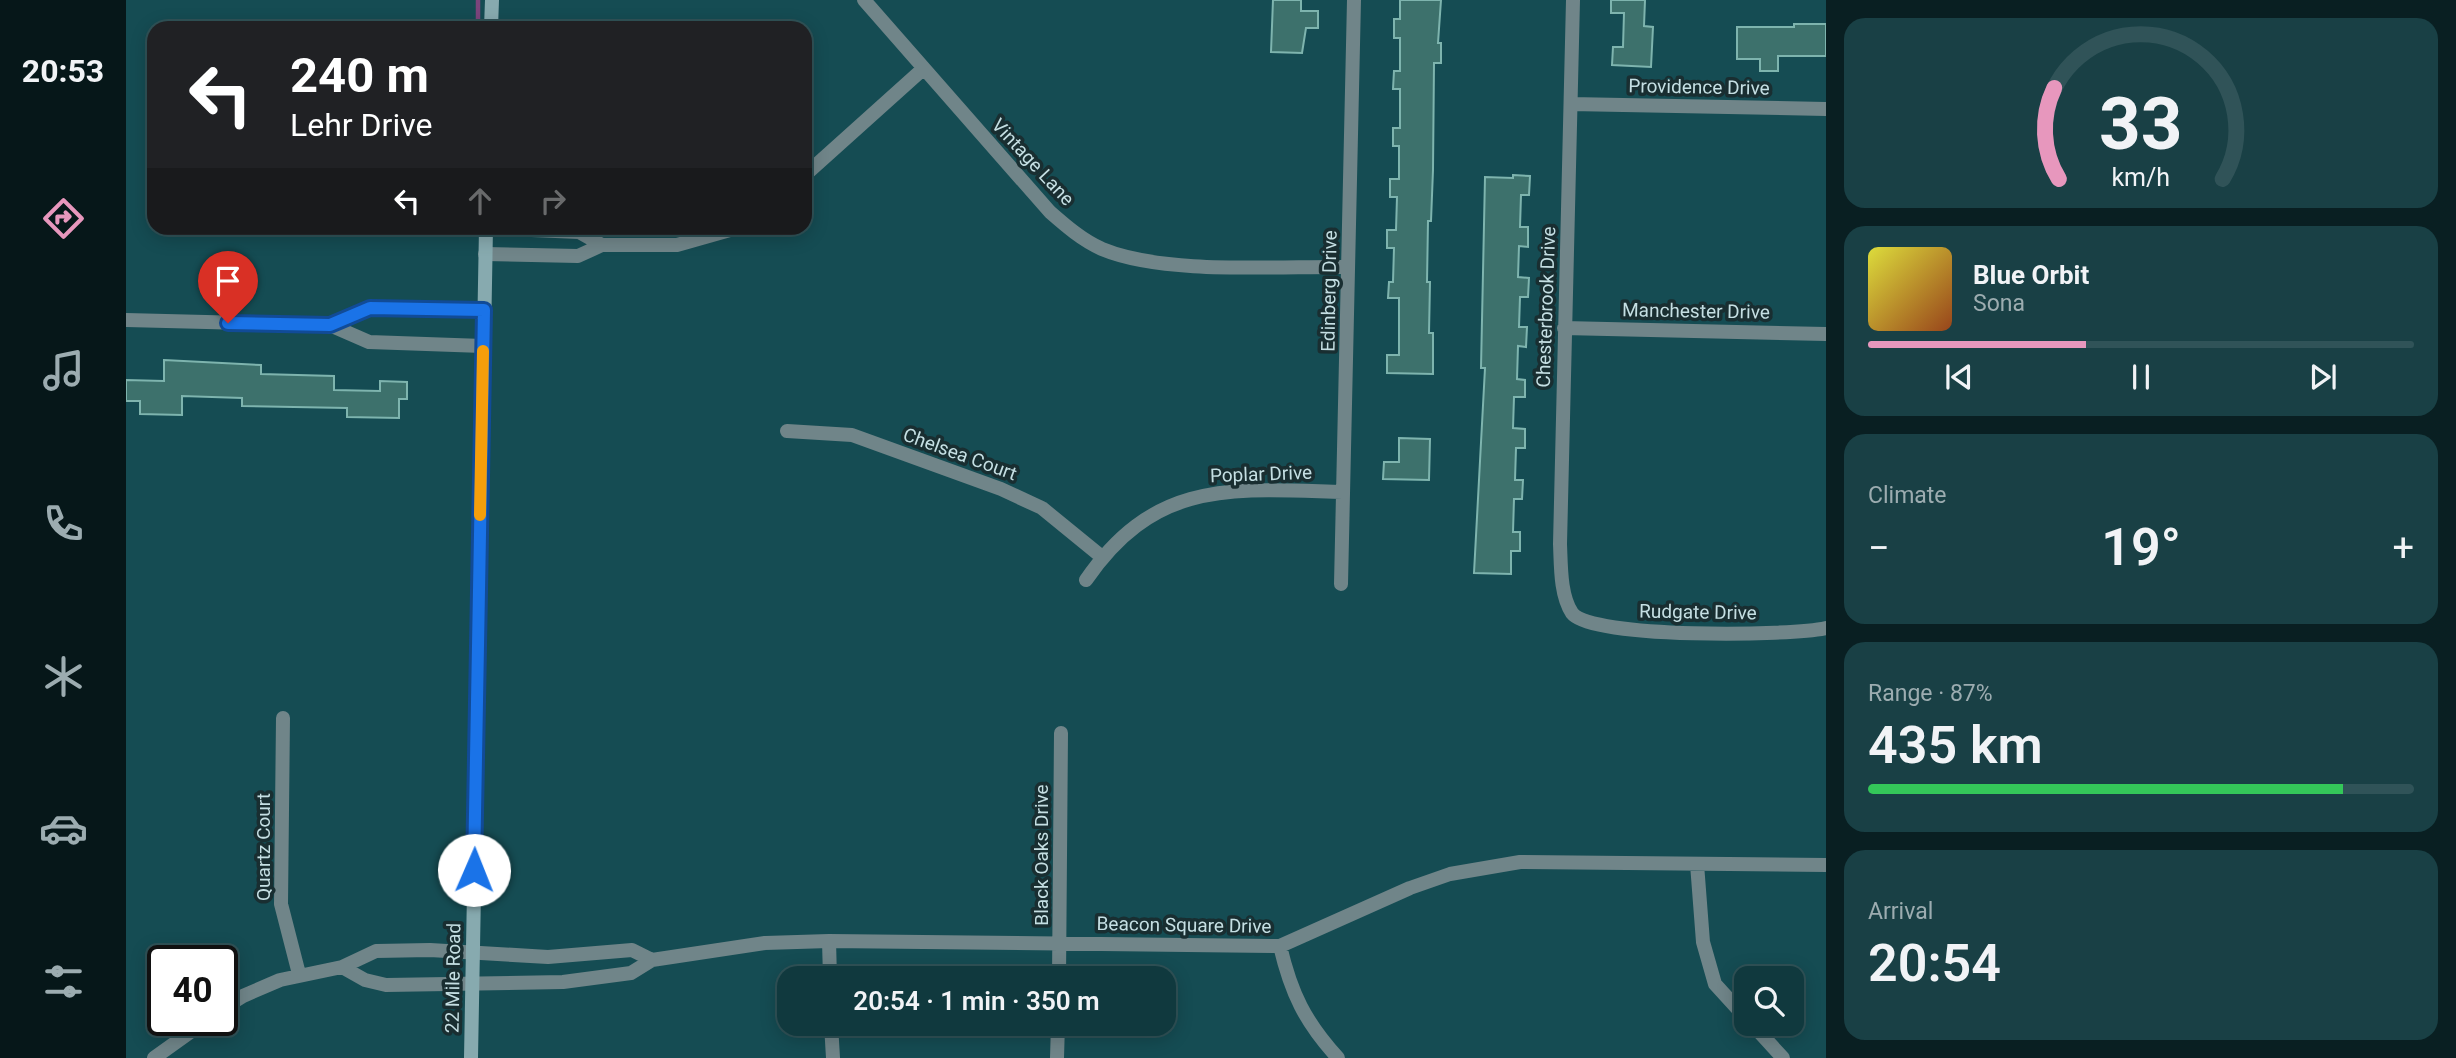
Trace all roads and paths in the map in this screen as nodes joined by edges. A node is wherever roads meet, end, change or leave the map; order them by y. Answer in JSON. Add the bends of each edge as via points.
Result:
{"nodes":[{"id":1,"x":492,"y":0,"type":"edge"},
{"id":2,"x":864,"y":0,"type":"edge"},
{"id":3,"x":1354,"y":0,"type":"edge"},
{"id":4,"x":1573,"y":0,"type":"edge"},
{"id":5,"x":491,"y":21,"type":"edge"},
{"id":6,"x":923,"y":69,"type":"junction"},
{"id":7,"x":1571,"y":104,"type":"junction"},
{"id":8,"x":1826,"y":109,"type":"edge"},
{"id":9,"x":812,"y":169,"type":"edge"},
{"id":10,"x":486,"y":235,"type":"edge"},
{"id":11,"x":584,"y":235,"type":"edge"},
{"id":12,"x":712,"y":235,"type":"edge"},
{"id":13,"x":602,"y":245,"type":"junction"},
{"id":14,"x":485,"y":254,"type":"junction"},
{"id":15,"x":1348,"y":267,"type":"junction"},
{"id":16,"x":484,"y":310,"type":"junction"},
{"id":17,"x":126,"y":320,"type":"edge"},
{"id":18,"x":330,"y":325,"type":"junction"},
{"id":19,"x":1564,"y":327,"type":"junction"},
{"id":20,"x":1826,"y":334,"type":"edge"},
{"id":21,"x":483,"y":345,"type":"junction"},
{"id":22,"x":787,"y":431,"type":"dead end"},
{"id":23,"x":1343,"y":492,"type":"junction"},
{"id":24,"x":1102,"y":557,"type":"junction"},
{"id":25,"x":1086,"y":580,"type":"dead end"},
{"id":26,"x":1341,"y":584,"type":"dead end"},
{"id":27,"x":1573,"y":614,"type":"joint"},
{"id":28,"x":1826,"y":628,"type":"edge"},
{"id":29,"x":283,"y":718,"type":"dead end"},
{"id":30,"x":1061,"y":733,"type":"dead end"},
{"id":31,"x":1697,"y":864,"type":"junction"},
{"id":32,"x":1826,"y":865,"type":"edge"},
{"id":33,"x":829,"y":941,"type":"junction"},
{"id":34,"x":1059,"y":942,"type":"junction"},
{"id":35,"x":1280,"y":946,"type":"junction"},
{"id":36,"x":472,"y":954,"type":"junction"},
{"id":37,"x":652,"y":960,"type":"junction"},
{"id":38,"x":830,"y":966,"type":"edge"},
{"id":39,"x":1059,"y":966,"type":"edge"},
{"id":40,"x":342,"y":967,"type":"junction"},
{"id":41,"x":299,"y":974,"type":"junction"},
{"id":42,"x":471,"y":984,"type":"junction"},
{"id":43,"x":238,"y":999,"type":"edge"},
{"id":44,"x":1734,"y":1004,"type":"edge"},
{"id":45,"x":184,"y":1036,"type":"edge"},
{"id":46,"x":832,"y":1036,"type":"edge"},
{"id":47,"x":1058,"y":1036,"type":"edge"},
{"id":48,"x":1763,"y":1036,"type":"edge"},
{"id":49,"x":154,"y":1058,"type":"edge"},
{"id":50,"x":471,"y":1058,"type":"edge"},
{"id":51,"x":833,"y":1058,"type":"edge"},
{"id":52,"x":1058,"y":1058,"type":"edge"},
{"id":53,"x":1338,"y":1058,"type":"edge"},
{"id":54,"x":1783,"y":1058,"type":"edge"}],
"edges":[{"from":1,"to":5,"type":"street"},
{"from":2,"to":6,"type":"street","name":"Vintage Lane"},
{"from":3,"to":15,"type":"street","name":"Edinberg Drive"},
{"from":4,"to":7,"type":"street","name":"Chesterbrook Drive"},
{"from":6,"to":9,"type":"street"},
{"from":6,"to":15,"type":"street","name":"Vintage Lane","via":[[1050,212],[1102,249],[1159,263]]},
{"from":7,"to":8,"type":"street","name":"Providence Drive"},
{"from":7,"to":19,"type":"street","name":"Chesterbrook Drive"},
{"from":10,"to":14,"type":"street","name":"22 Mile Road"},
{"from":11,"to":13,"type":"street"},
{"from":12,"to":13,"type":"street","via":[[677,245]]},
{"from":13,"to":14,"type":"street","via":[[578,256]]},
{"from":14,"to":16,"type":"street","name":"22 Mile Road"},
{"from":15,"to":23,"type":"street","name":"Edinberg Drive"},
{"from":16,"to":18,"type":"street","via":[[370,308]]},
{"from":16,"to":21,"type":"street","name":"22 Mile Road"},
{"from":17,"to":18,"type":"street"},
{"from":18,"to":21,"type":"street","via":[[369,342]]},
{"from":19,"to":20,"type":"street","name":"Manchester Drive"},
{"from":19,"to":27,"type":"street","name":"Chesterbrook Drive","via":[[1560,544],[1563,580]]},
{"from":21,"to":36,"type":"street","name":"22 Mile Road"},
{"from":22,"to":24,"type":"street","name":"Chelsea Court","via":[[852,435],[1001,489],[1049,513]]},
{"from":23,"to":24,"type":"street","name":"Poplar Drive","via":[[1225,491],[1183,500],[1147,517]]},
{"from":23,"to":26,"type":"street","name":"Edinberg Drive"},
{"from":24,"to":25,"type":"street","name":"Poplar Drive"},
{"from":27,"to":28,"type":"street","name":"Rudgate Drive","via":[[1594,625],[1639,631],[1778,633]]},
{"from":29,"to":41,"type":"street","name":"Quartz Court","via":[[281,904]]},
{"from":30,"to":34,"type":"street","name":"Black Oaks Drive"},
{"from":31,"to":32,"type":"street","name":"Beacon Square Drive"},
{"from":31,"to":35,"type":"street","name":"Beacon Square Drive","via":[[1520,862],[1450,874]]},
{"from":31,"to":44,"type":"street","via":[[1703,942],[1716,984]]},
{"from":33,"to":34,"type":"street","name":"Beacon Square Drive"},
{"from":33,"to":37,"type":"street","name":"Beacon Square Drive","via":[[765,943]]},
{"from":33,"to":38,"type":"street"},
{"from":34,"to":35,"type":"street","name":"Beacon Square Drive"},
{"from":34,"to":39,"type":"street","name":"Black Oaks Drive"},
{"from":35,"to":53,"type":"street","via":[[1289,986],[1306,1019]]},
{"from":36,"to":37,"type":"street","name":"Beacon Square Drive","via":[[563,957],[632,950]]},
{"from":36,"to":40,"type":"street","name":"Beacon Square Drive","via":[[376,951]]},
{"from":36,"to":42,"type":"street","name":"22 Mile Road"},
{"from":37,"to":42,"type":"street","name":"Beacon Square Drive","via":[[631,972],[584,980]]},
{"from":40,"to":41,"type":"street","name":"Beacon Square Drive"},
{"from":40,"to":42,"type":"street","name":"Beacon Square Drive","via":[[386,985]]},
{"from":41,"to":43,"type":"street","name":"Beacon Square Drive"},
{"from":42,"to":50,"type":"street","name":"22 Mile Road"},
{"from":45,"to":49,"type":"street"},
{"from":46,"to":51,"type":"street"},
{"from":47,"to":52,"type":"street"},
{"from":48,"to":54,"type":"street"}]}
